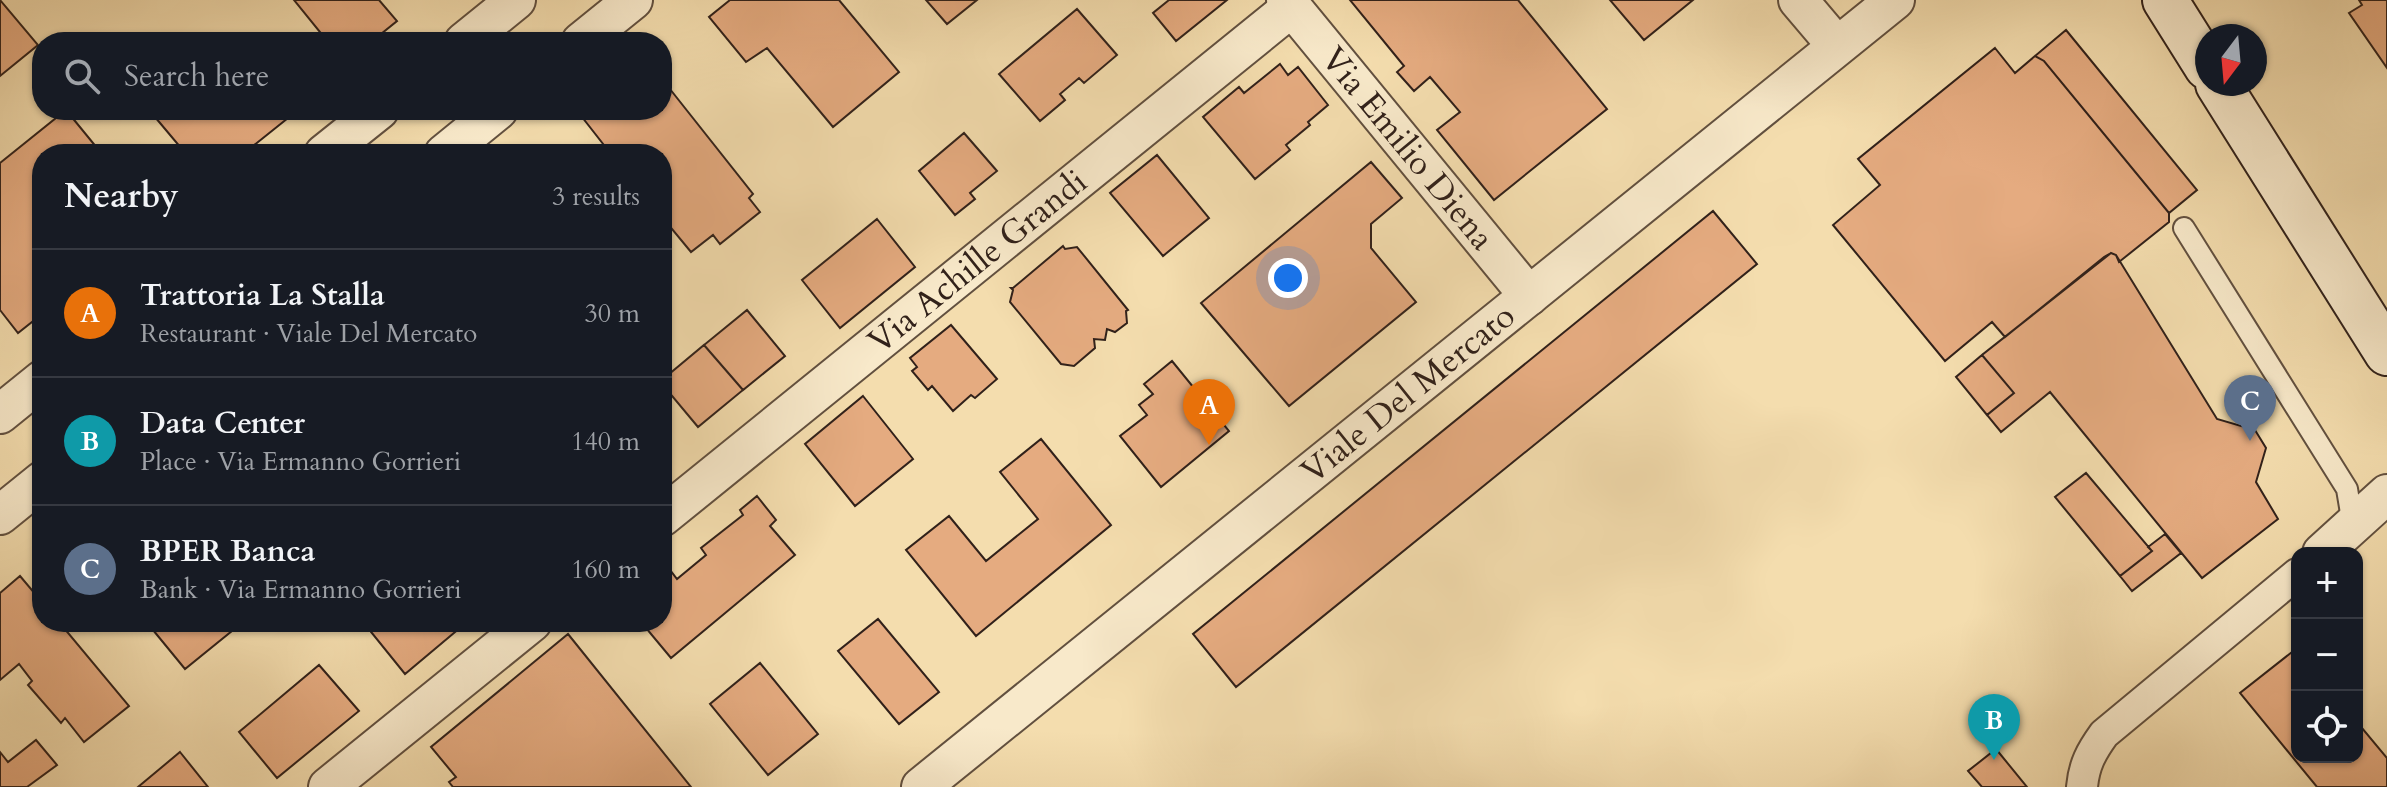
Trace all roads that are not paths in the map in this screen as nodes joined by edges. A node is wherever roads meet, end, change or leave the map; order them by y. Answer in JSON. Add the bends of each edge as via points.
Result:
{"nodes":[{"id":1,"x":516,"y":0,"type":"edge"},
{"id":2,"x":633,"y":0,"type":"edge"},
{"id":3,"x":1798,"y":0,"type":"edge"},
{"id":4,"x":1895,"y":0,"type":"edge"},
{"id":5,"x":2165,"y":0,"type":"edge"},
{"id":6,"x":1289,"y":4,"type":"edge"},
{"id":7,"x":476,"y":32,"type":"edge"},
{"id":8,"x":593,"y":32,"type":"edge"},
{"id":9,"x":1837,"y":46,"type":"junction"},
{"id":10,"x":2195,"y":48,"type":"edge"},
{"id":11,"x":2226,"y":96,"type":"edge"},
{"id":12,"x":366,"y":120,"type":"edge"},
{"id":13,"x":486,"y":120,"type":"edge"},
{"id":14,"x":336,"y":144,"type":"edge"},
{"id":15,"x":456,"y":144,"type":"edge"},
{"id":16,"x":2184,"y":228,"type":"dead end"},
{"id":17,"x":1529,"y":296,"type":"junction"},
{"id":18,"x":2387,"y":353,"type":"edge"},
{"id":19,"x":32,"y":388,"type":"edge"},
{"id":20,"x":0,"y":414,"type":"edge"},
{"id":21,"x":32,"y":489,"type":"edge"},
{"id":22,"x":2387,"y":494,"type":"edge"},
{"id":23,"x":672,"y":509,"type":"edge"},
{"id":24,"x":0,"y":515,"type":"edge"},
{"id":25,"x":2353,"y":525,"type":"junction"},
{"id":26,"x":2329,"y":547,"type":"edge"},
{"id":27,"x":2291,"y":579,"type":"edge"},
{"id":28,"x":520,"y":632,"type":"edge"},
{"id":29,"x":328,"y":787,"type":"edge"},
{"id":30,"x":921,"y":787,"type":"edge"},
{"id":31,"x":2082,"y":787,"type":"edge"}],
"edges":[{"from":1,"to":7,"type":"street"},
{"from":2,"to":8,"type":"street"},
{"from":3,"to":9,"type":"street"},
{"from":4,"to":9,"type":"street","name":"Viale Del Mercato"},
{"from":5,"to":10,"type":"main road"},
{"from":6,"to":17,"type":"street","name":"Via Emilio Diena"},
{"from":6,"to":23,"type":"street","name":"Via Achille Grandi"},
{"from":9,"to":17,"type":"street","name":"Viale Del Mercato"},
{"from":11,"to":18,"type":"main road"},
{"from":12,"to":14,"type":"street"},
{"from":13,"to":15,"type":"street"},
{"from":16,"to":25,"type":"lane","via":[[2347,489]]},
{"from":17,"to":30,"type":"street","name":"Viale Del Mercato"},
{"from":19,"to":20,"type":"street"},
{"from":21,"to":24,"type":"street"},
{"from":22,"to":25,"type":"street"},
{"from":25,"to":26,"type":"street"},
{"from":27,"to":31,"type":"street","via":[[2104,734],[2087,760]]},
{"from":28,"to":29,"type":"street"}]}
